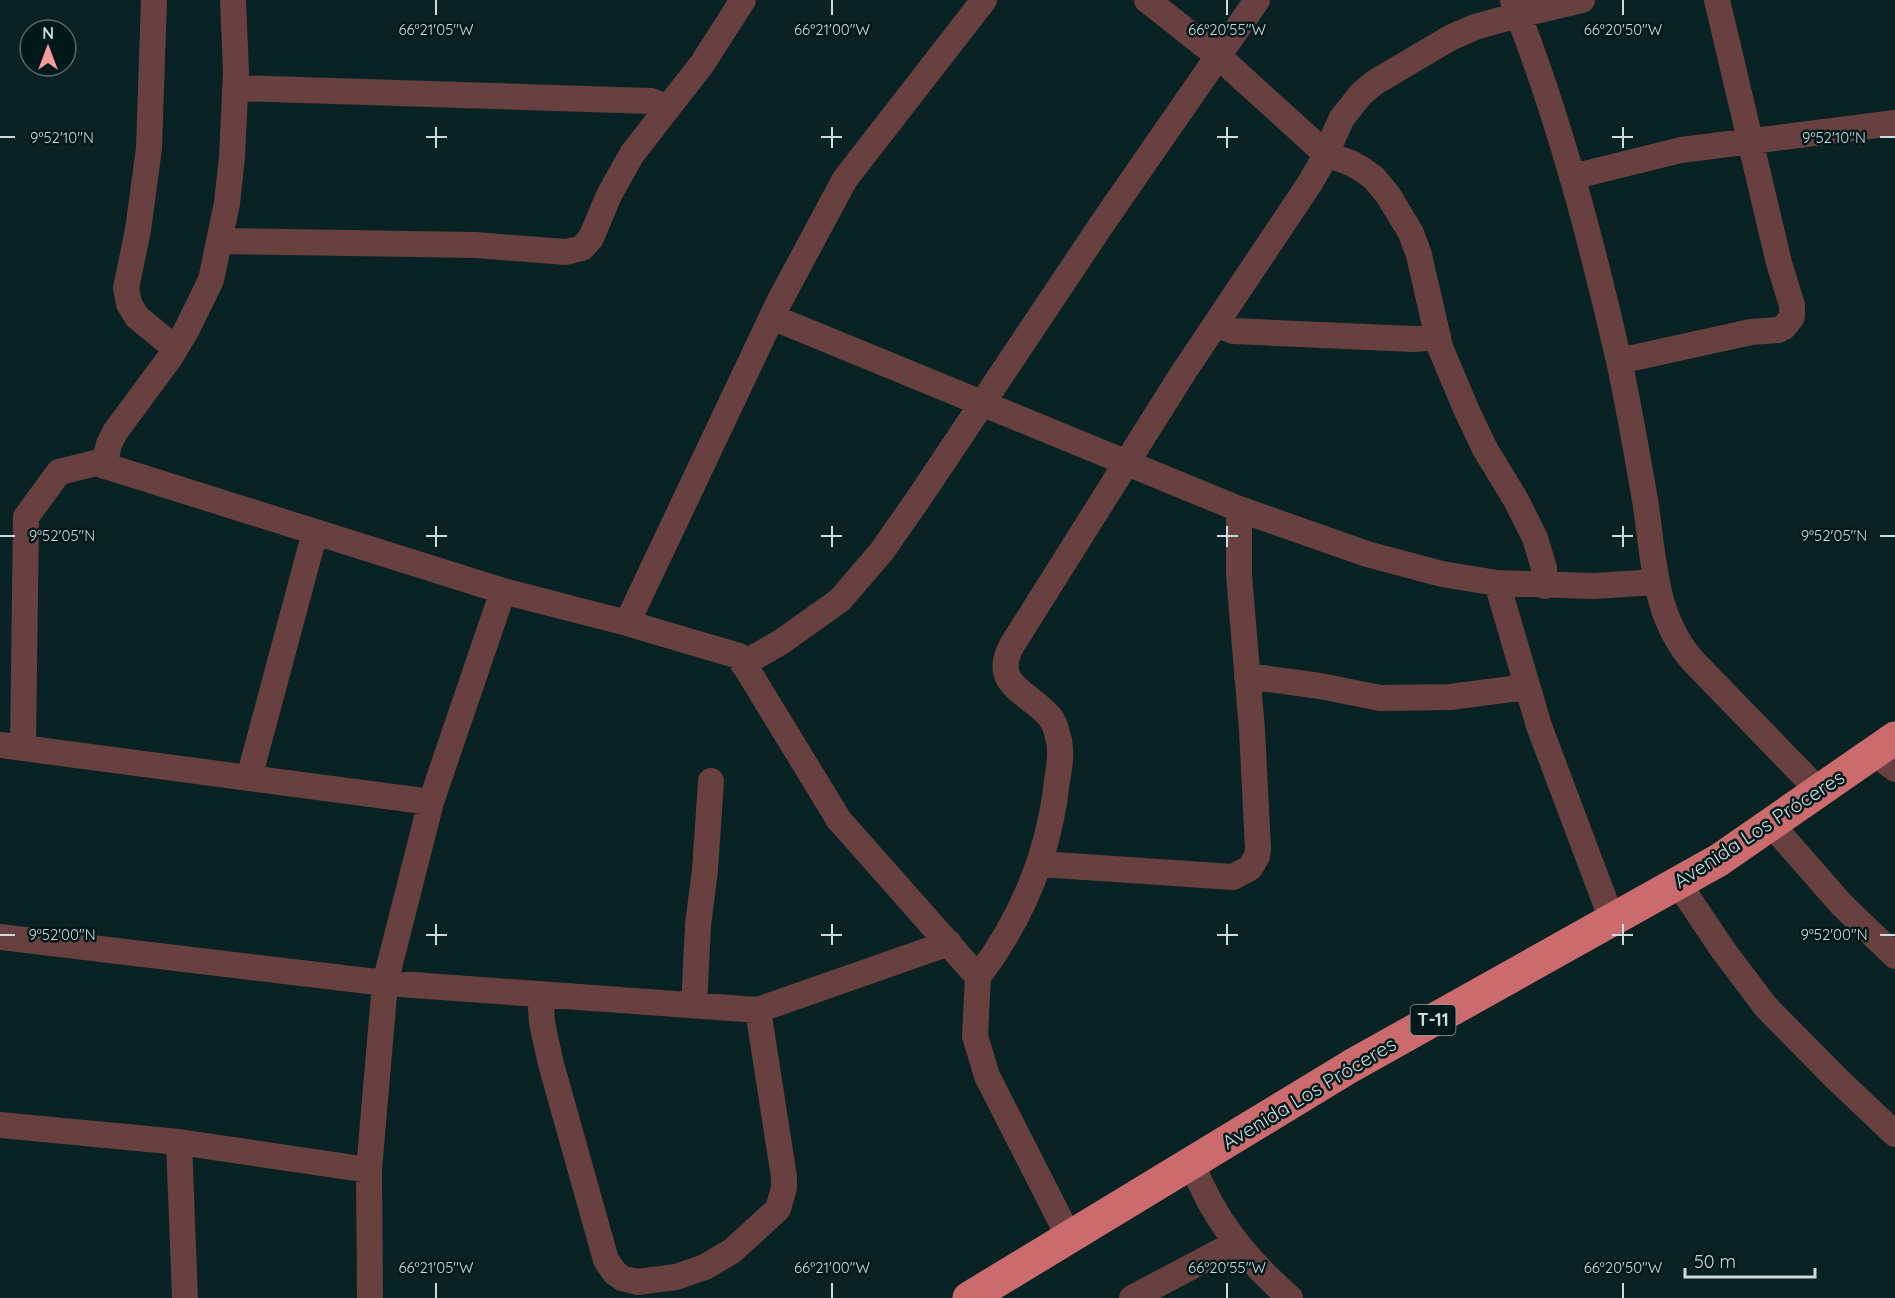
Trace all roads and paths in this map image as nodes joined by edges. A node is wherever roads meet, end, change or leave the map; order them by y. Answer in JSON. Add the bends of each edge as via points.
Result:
{"nodes":[{"id":1,"x":154,"y":0,"type":"edge"},
{"id":2,"x":233,"y":0,"type":"edge"},
{"id":3,"x":743,"y":0,"type":"edge"},
{"id":4,"x":984,"y":0,"type":"edge"},
{"id":5,"x":1147,"y":0,"type":"edge"},
{"id":6,"x":1257,"y":0,"type":"edge"},
{"id":7,"x":1582,"y":0,"type":"edge"},
{"id":8,"x":1717,"y":0,"type":"edge"},
{"id":9,"x":1515,"y":7,"type":"edge"},
{"id":10,"x":1218,"y":56,"type":"junction"},
{"id":11,"x":235,"y":88,"type":"junction"},
{"id":12,"x":668,"y":108,"type":"junction"},
{"id":13,"x":1895,"y":123,"type":"edge"},
{"id":14,"x":1750,"y":140,"type":"junction"},
{"id":15,"x":1326,"y":154,"type":"junction"},
{"id":16,"x":1572,"y":177,"type":"junction"},
{"id":17,"x":219,"y":241,"type":"junction"},
{"id":18,"x":772,"y":317,"type":"junction"},
{"id":19,"x":1216,"y":324,"type":"junction"},
{"id":20,"x":1438,"y":337,"type":"junction"},
{"id":21,"x":175,"y":348,"type":"junction"},
{"id":22,"x":1619,"y":361,"type":"junction"},
{"id":23,"x":981,"y":402,"type":"junction"},
{"id":24,"x":1126,"y":464,"type":"junction"},
{"id":25,"x":104,"y":466,"type":"junction"},
{"id":26,"x":1239,"y":509,"type":"junction"},
{"id":27,"x":315,"y":532,"type":"junction"},
{"id":28,"x":1657,"y":582,"type":"junction"},
{"id":29,"x":1497,"y":583,"type":"junction"},
{"id":30,"x":1545,"y":586,"type":"junction"},
{"id":31,"x":503,"y":591,"type":"junction"},
{"id":32,"x":627,"y":623,"type":"junction"},
{"id":33,"x":743,"y":664,"type":"junction"},
{"id":34,"x":1247,"y":676,"type":"junction"},
{"id":35,"x":1527,"y":687,"type":"junction"},
{"id":36,"x":11,"y":747,"type":"edge"},
{"id":37,"x":1888,"y":754,"type":"edge"},
{"id":38,"x":249,"y":778,"type":"junction"},
{"id":39,"x":711,"y":781,"type":"dead end"},
{"id":40,"x":1819,"y":791,"type":"junction"},
{"id":41,"x":431,"y":802,"type":"junction"},
{"id":42,"x":1771,"y":824,"type":"junction"},
{"id":43,"x":1040,"y":864,"type":"junction"},
{"id":44,"x":1678,"y":883,"type":"junction"},
{"id":45,"x":1612,"y":920,"type":"junction"},
{"id":46,"x":0,"y":937,"type":"edge"},
{"id":47,"x":949,"y":944,"type":"junction"},
{"id":48,"x":1895,"y":956,"type":"edge"},
{"id":49,"x":978,"y":977,"type":"junction"},
{"id":50,"x":385,"y":983,"type":"junction"},
{"id":51,"x":540,"y":994,"type":"junction"},
{"id":52,"x":694,"y":1006,"type":"junction"},
{"id":53,"x":758,"y":1010,"type":"junction"},
{"id":54,"x":0,"y":1125,"type":"edge"},
{"id":55,"x":1895,"y":1134,"type":"edge"},
{"id":56,"x":179,"y":1142,"type":"junction"},
{"id":57,"x":1192,"y":1162,"type":"junction"},
{"id":58,"x":369,"y":1170,"type":"junction"},
{"id":59,"x":1069,"y":1237,"type":"junction"},
{"id":60,"x":1236,"y":1243,"type":"junction"},
{"id":61,"x":185,"y":1298,"type":"edge"},
{"id":62,"x":370,"y":1298,"type":"edge"},
{"id":63,"x":969,"y":1298,"type":"edge"},
{"id":64,"x":1132,"y":1298,"type":"edge"},
{"id":65,"x":1290,"y":1298,"type":"edge"}],
"edges":[{"from":1,"to":21,"type":"street","via":[[149,148],[126,288],[137,317]]},
{"from":2,"to":11,"type":"street"},
{"from":3,"to":12,"type":"street"},
{"from":4,"to":18,"type":"street","via":[[845,179]]},
{"from":5,"to":10,"type":"street"},
{"from":6,"to":10,"type":"street"},
{"from":7,"to":9,"type":"street"},
{"from":8,"to":14,"type":"street"},
{"from":9,"to":15,"type":"street","via":[[1450,38],[1374,83],[1349,106]]},
{"from":9,"to":16,"type":"street"},
{"from":10,"to":15,"type":"street"},
{"from":10,"to":23,"type":"street"},
{"from":11,"to":12,"type":"street","via":[[651,101]]},
{"from":11,"to":17,"type":"street","via":[[232,157]]},
{"from":12,"to":17,"type":"street","via":[[620,174],[591,238],[574,251],[439,244]]},
{"from":13,"to":14,"type":"street"},
{"from":14,"to":16,"type":"street","via":[[1681,150]]},
{"from":14,"to":22,"type":"street","via":[[1793,310],[1789,323],[1778,330],[1751,332]]},
{"from":15,"to":19,"type":"street"},
{"from":15,"to":20,"type":"street","via":[[1363,170],[1400,214],[1419,255]]},
{"from":16,"to":22,"type":"street"},
{"from":17,"to":21,"type":"street","via":[[211,280]]},
{"from":18,"to":23,"type":"street"},
{"from":18,"to":32,"type":"street"},
{"from":19,"to":20,"type":"street","via":[[1233,331]]},
{"from":19,"to":24,"type":"street"},
{"from":20,"to":30,"type":"street","via":[[1485,449],[1535,538]]},
{"from":21,"to":25,"type":"street","via":[[115,432]]},
{"from":22,"to":28,"type":"street"},
{"from":23,"to":24,"type":"street"},
{"from":23,"to":33,"type":"street","via":[[901,525],[840,600]]},
{"from":24,"to":26,"type":"street"},
{"from":24,"to":43,"type":"street","via":[[1006,660],[1007,675],[1014,687],[1049,716],[1059,742],[1056,797]]},
{"from":25,"to":27,"type":"street"},
{"from":25,"to":36,"type":"street","via":[[96,463],[59,472],[26,517]]},
{"from":26,"to":29,"type":"street","via":[[1404,565]]},
{"from":26,"to":34,"type":"street","via":[[1239,575]]},
{"from":27,"to":31,"type":"street"},
{"from":27,"to":38,"type":"street"},
{"from":28,"to":30,"type":"street"},
{"from":28,"to":40,"type":"street","via":[[1668,625],[1683,650]]},
{"from":29,"to":30,"type":"street"},
{"from":29,"to":35,"type":"street"},
{"from":31,"to":32,"type":"street"},
{"from":31,"to":41,"type":"street"},
{"from":32,"to":33,"type":"street","via":[[739,656]]},
{"from":33,"to":47,"type":"street","via":[[839,820]]},
{"from":34,"to":35,"type":"street","via":[[1380,698],[1450,697]]},
{"from":34,"to":43,"type":"street","via":[[1258,849],[1250,868],[1226,877]]},
{"from":35,"to":45,"type":"street"},
{"from":36,"to":38,"type":"street"},
{"from":37,"to":40,"type":"highway","name":"Avenida Los Próceres","number":"T-11"},
{"from":38,"to":41,"type":"street"},
{"from":39,"to":52,"type":"street"},
{"from":40,"to":42,"type":"highway","name":"Avenida Los Próceres","number":"T-11"},
{"from":41,"to":50,"type":"street"},
{"from":42,"to":44,"type":"highway","name":"Avenida Los Próceres","number":"T-11"},
{"from":42,"to":48,"type":"street","via":[[1842,905]]},
{"from":43,"to":49,"type":"street","via":[[1008,935]]},
{"from":44,"to":45,"type":"highway","name":"Avenida Los Próceres","number":"T-11"},
{"from":44,"to":55,"type":"street","via":[[1766,1007]]},
{"from":45,"to":57,"type":"highway","name":"Avenida Los Próceres","number":"T-11","via":[[1351,1066]]},
{"from":46,"to":50,"type":"street"},
{"from":47,"to":49,"type":"street"},
{"from":47,"to":53,"type":"street"},
{"from":49,"to":59,"type":"street","via":[[975,1036],[987,1076]]},
{"from":50,"to":51,"type":"street"},
{"from":50,"to":58,"type":"street"},
{"from":51,"to":52,"type":"street"},
{"from":51,"to":53,"type":"street","via":[[551,1064],[606,1260],[622,1278],[637,1282],[676,1277],[705,1267],[732,1251],[778,1209],[784,1177]]},
{"from":52,"to":53,"type":"street"},
{"from":54,"to":56,"type":"street"},
{"from":56,"to":58,"type":"street"},
{"from":56,"to":61,"type":"street"},
{"from":57,"to":59,"type":"highway","name":"Avenida Los Próceres","number":"T-11"},
{"from":57,"to":60,"type":"street","via":[[1208,1201]]},
{"from":58,"to":62,"type":"street"},
{"from":59,"to":63,"type":"highway","name":"Avenida Los Próceres","number":"T-11"},
{"from":60,"to":64,"type":"street"},
{"from":60,"to":65,"type":"street"}]}
